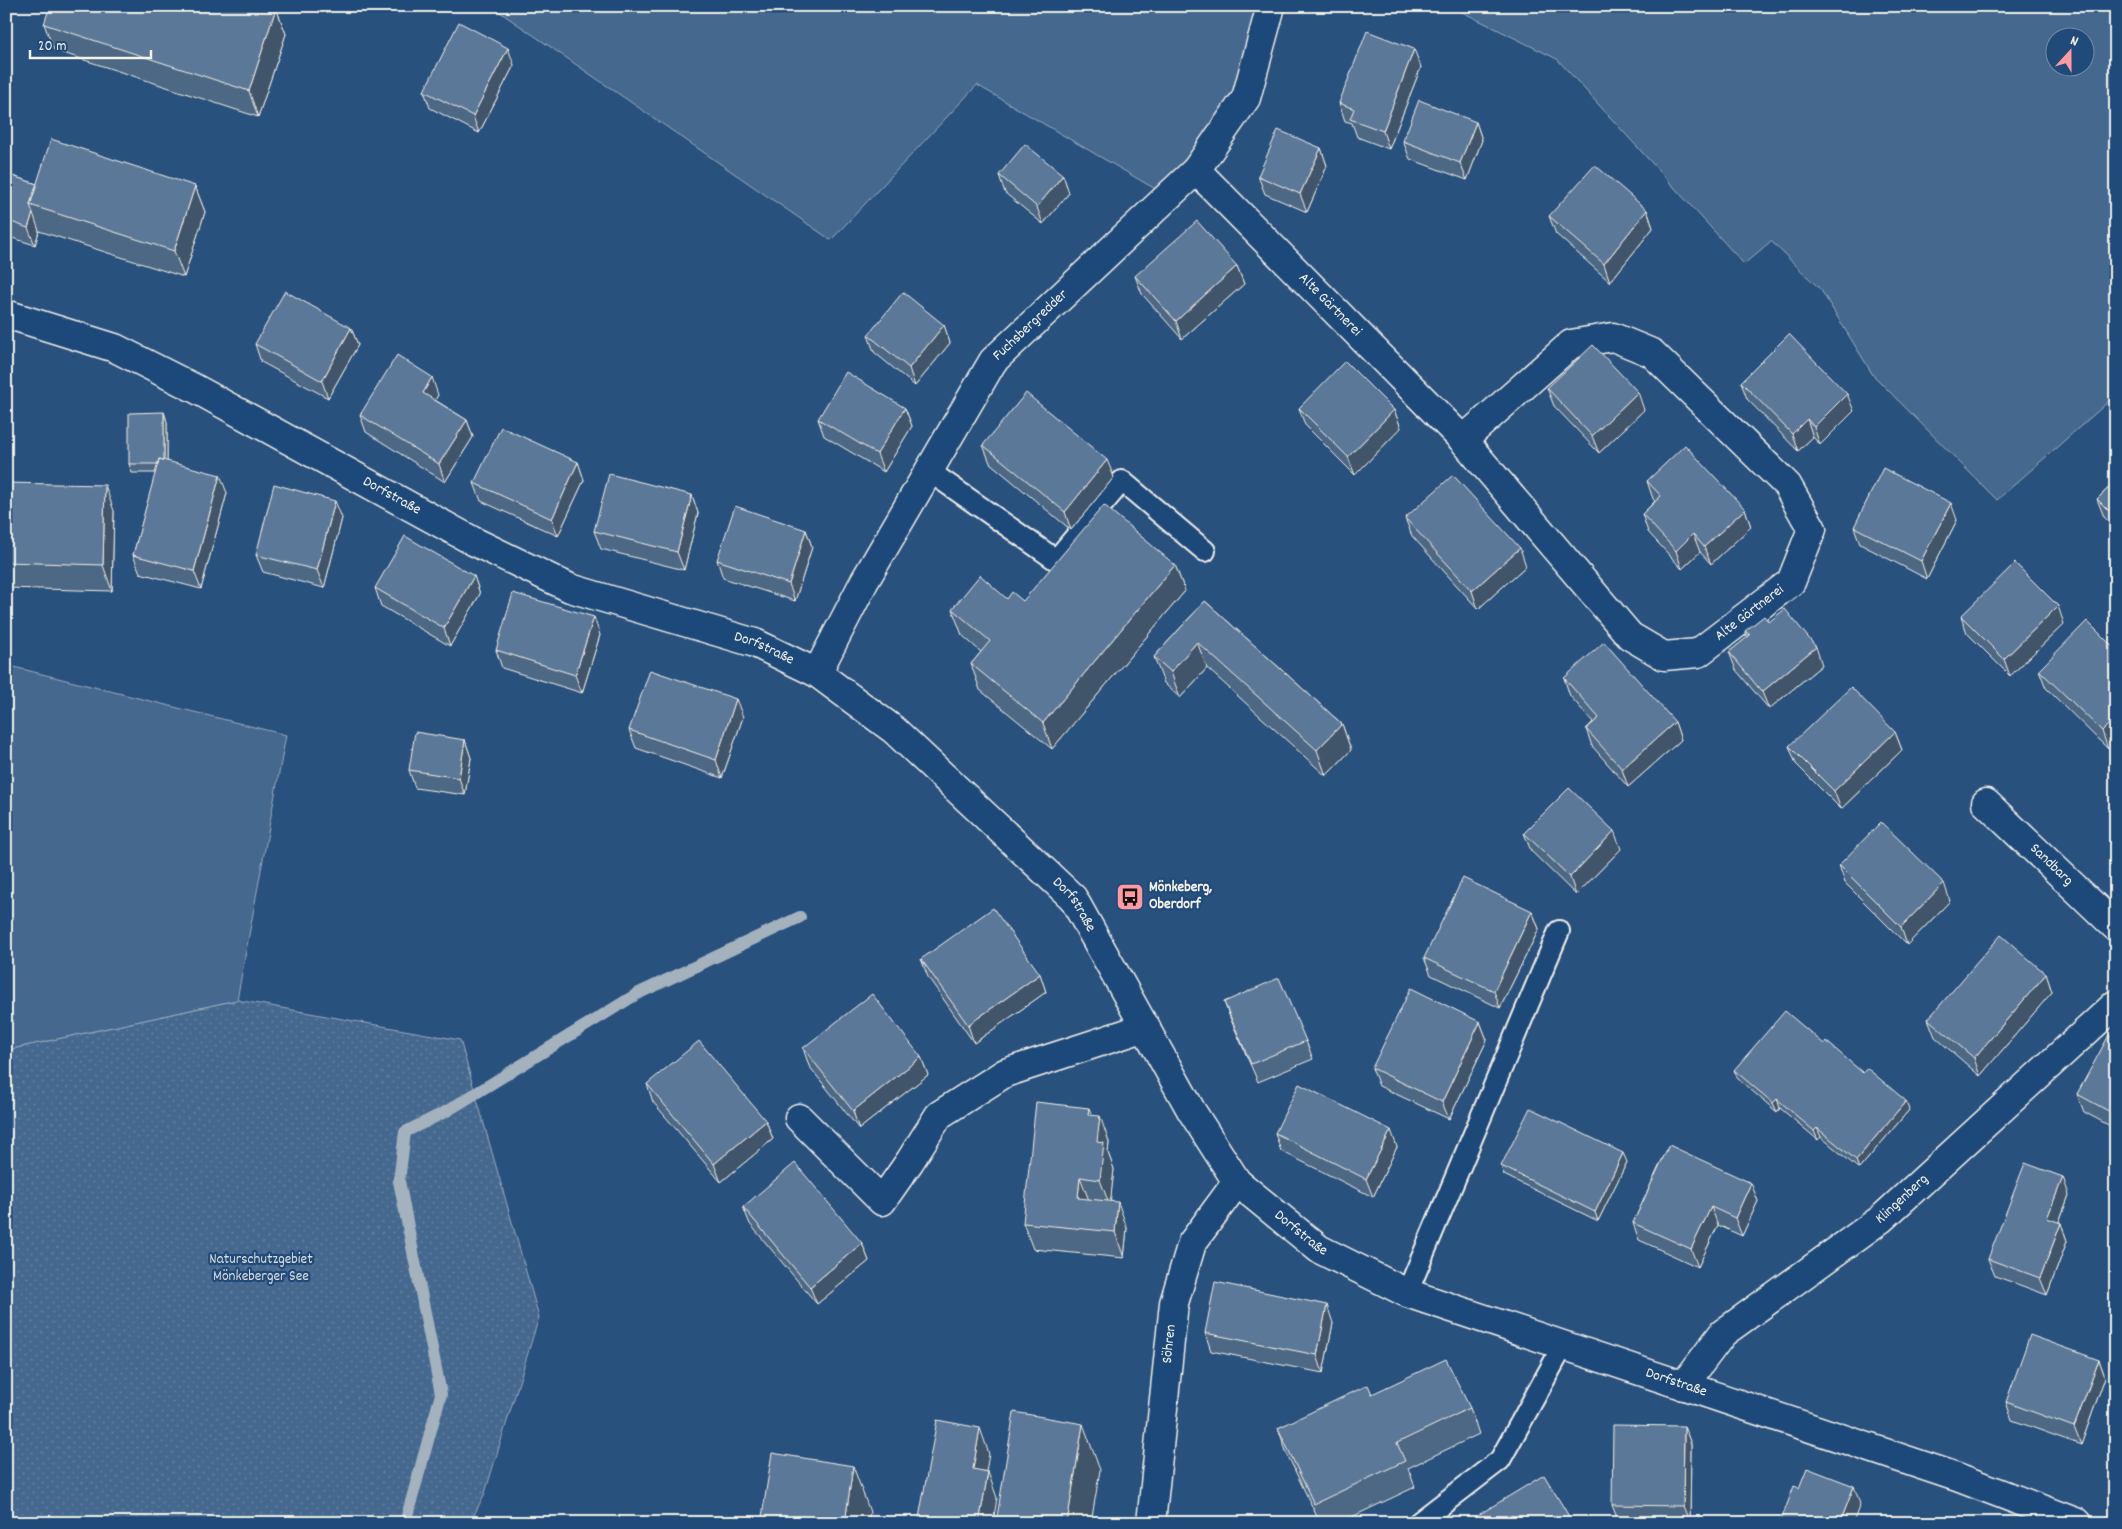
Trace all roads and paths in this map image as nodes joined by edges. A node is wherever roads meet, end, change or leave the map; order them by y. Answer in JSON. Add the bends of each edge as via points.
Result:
{"nodes":[{"id":1,"x":1271,"y":6,"type":"edge"},
{"id":2,"x":1196,"y":170,"type":"junction"},
{"id":3,"x":6,"y":314,"type":"edge"},
{"id":4,"x":1463,"y":440,"type":"junction"},
{"id":5,"x":929,"y":471,"type":"junction"},
{"id":6,"x":1205,"y":551,"type":"dead end"},
{"id":7,"x":818,"y":673,"type":"junction"},
{"id":8,"x":1986,"y":803,"type":"dead end"},
{"id":9,"x":2116,"y":927,"type":"edge"},
{"id":10,"x":1559,"y":931,"type":"dead end"},
{"id":11,"x":2116,"y":1004,"type":"edge"},
{"id":12,"x":1146,"y":1027,"type":"junction"},
{"id":13,"x":799,"y":1118,"type":"dead end"},
{"id":14,"x":1237,"y":1182,"type":"junction"},
{"id":15,"x":1407,"y":1292,"type":"junction"},
{"id":16,"x":1563,"y":1346,"type":"junction"},
{"id":17,"x":1683,"y":1386,"type":"junction"},
{"id":18,"x":1151,"y":1523,"type":"edge"},
{"id":19,"x":1418,"y":1523,"type":"edge"},
{"id":20,"x":2078,"y":1523,"type":"edge"}],
"edges":[{"from":1,"to":2,"type":"street","name":"Fuchsbergredder","via":[[1246,98]]},
{"from":2,"to":4,"type":"street","name":"Alte Gärtnerei"},
{"from":2,"to":5,"type":"street","name":"Fuchsbergredder","via":[[993,361]]},
{"from":3,"to":7,"type":"street","name":"Dorfstraße","via":[[115,348],[473,541],[570,588],[755,643]]},
{"from":4,"to":4,"type":"street","name":"Alte Gärtnerei","via":[[1630,636],[1664,656],[1698,653],[1791,582],[1812,529],[1787,485],[1652,353],[1613,337],[1571,344]]},
{"from":5,"to":6,"type":"lane","via":[[1056,560],[1122,481]]},
{"from":5,"to":7,"type":"street","name":"Fuchsbergredder","via":[[864,582]]},
{"from":7,"to":12,"type":"street","name":"Dorfstraße","via":[[894,730],[1072,898]]},
{"from":8,"to":9,"type":"street","name":"Sandbarg"},
{"from":10,"to":15,"type":"lane"},
{"from":11,"to":17,"type":"street","name":"Klingenberg","via":[[1881,1219],[1722,1333]]},
{"from":12,"to":13,"type":"street","via":[[1005,1072],[939,1114],[882,1201]]},
{"from":12,"to":14,"type":"street","name":"Dorfstraße","via":[[1191,1110]]},
{"from":14,"to":15,"type":"street","name":"Dorfstraße","via":[[1319,1250]]},
{"from":14,"to":18,"type":"street","name":"Söhren","via":[[1192,1242],[1174,1303]]},
{"from":15,"to":16,"type":"street","name":"Dorfstraße"},
{"from":16,"to":17,"type":"street","name":"Dorfstraße"},
{"from":16,"to":19,"type":"lane","via":[[1500,1460]]},
{"from":17,"to":20,"type":"street","name":"Dorfstraße","via":[[1957,1477]]}]}
